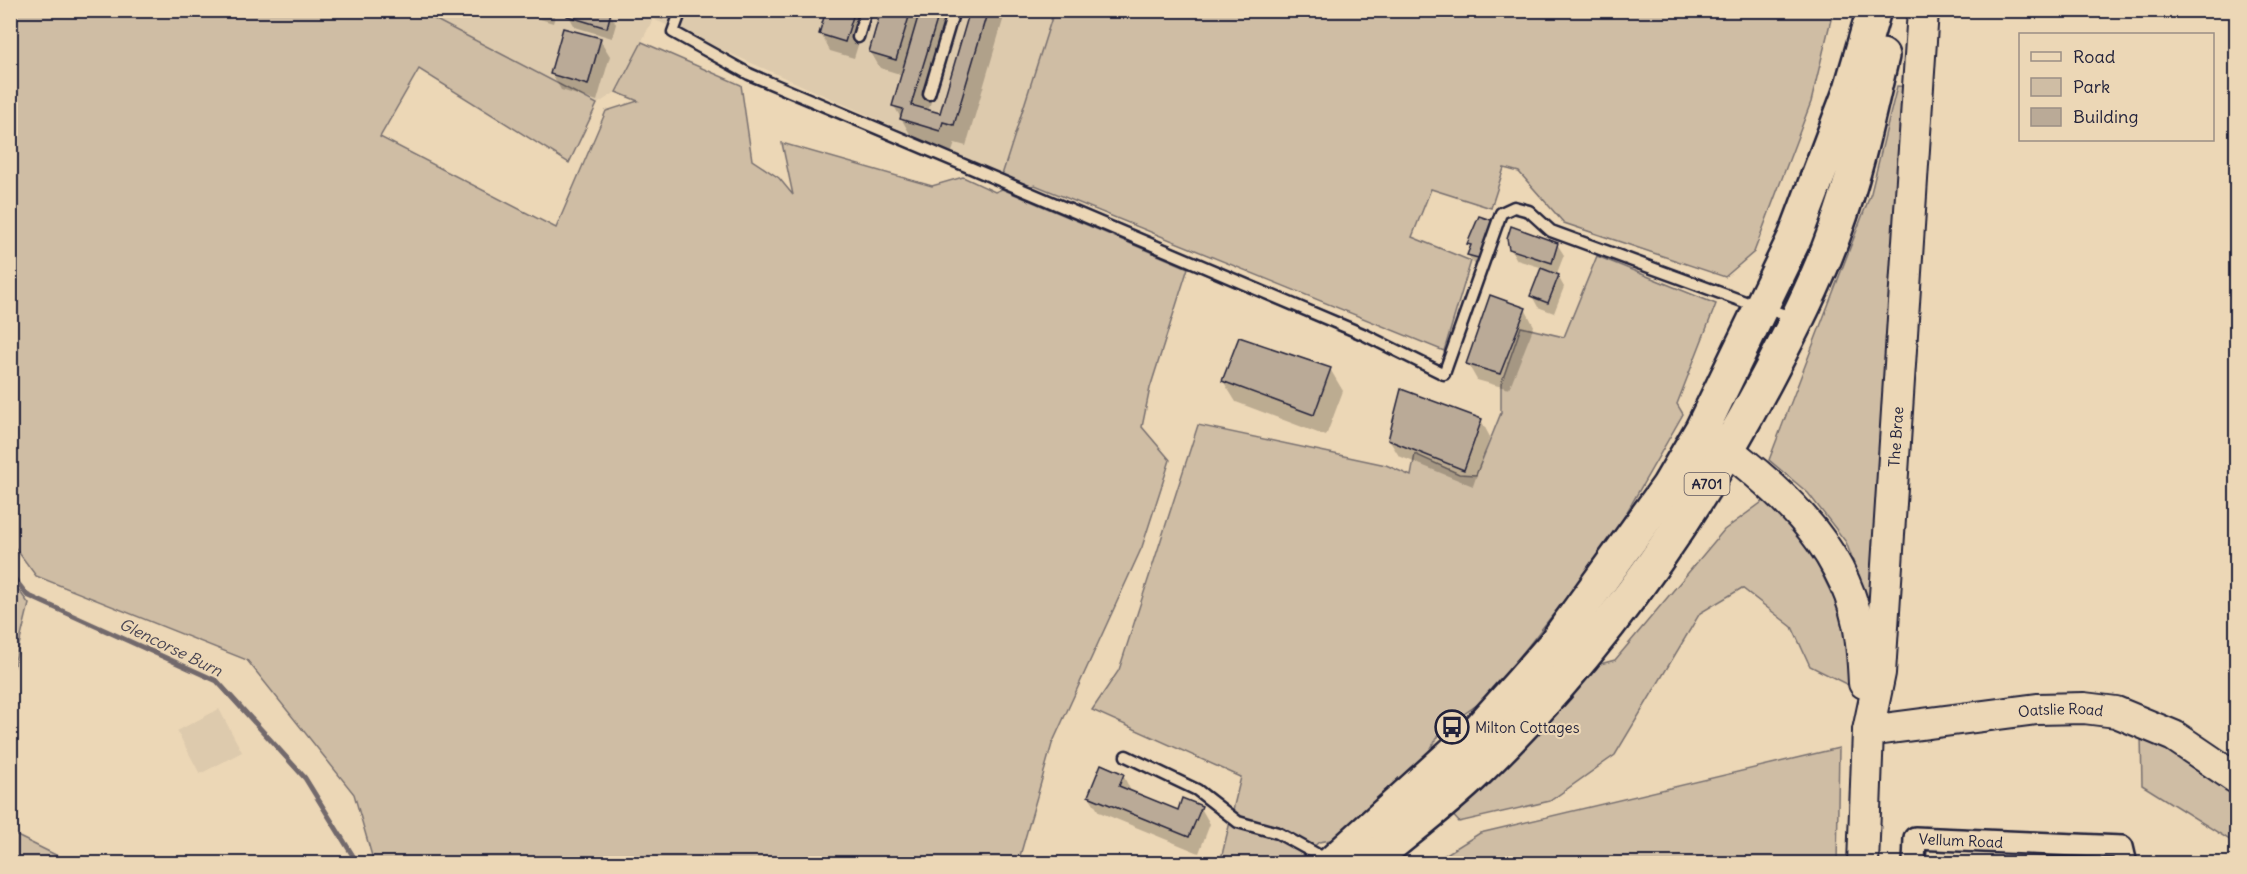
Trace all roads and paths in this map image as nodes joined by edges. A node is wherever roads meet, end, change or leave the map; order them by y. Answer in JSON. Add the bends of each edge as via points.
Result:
{"nodes":[{"id":1,"x":681,"y":10,"type":"edge"},
{"id":2,"x":866,"y":10,"type":"edge"},
{"id":3,"x":954,"y":10,"type":"edge"},
{"id":4,"x":1874,"y":10,"type":"edge"},
{"id":5,"x":1894,"y":10,"type":"edge"},
{"id":6,"x":1923,"y":10,"type":"edge"},
{"id":7,"x":858,"y":37,"type":"dead end"},
{"id":8,"x":929,"y":94,"type":"dead end"},
{"id":9,"x":1763,"y":308,"type":"junction"},
{"id":10,"x":1798,"y":319,"type":"junction"},
{"id":11,"x":1702,"y":429,"type":"junction"},
{"id":12,"x":1728,"y":450,"type":"junction"},
{"id":13,"x":1868,"y":731,"type":"junction"},
{"id":14,"x":1126,"y":756,"type":"dead end"},
{"id":15,"x":2236,"y":778,"type":"edge"},
{"id":16,"x":1331,"y":863,"type":"edge"},
{"id":17,"x":1367,"y":864,"type":"edge"},
{"id":18,"x":1863,"y":864,"type":"edge"},
{"id":19,"x":1914,"y":864,"type":"edge"},
{"id":20,"x":2126,"y":864,"type":"edge"}],
"edges":[{"from":1,"to":9,"type":"lane","via":[[673,32],[749,74],[1365,335],[1444,374],[1501,213],[1514,207],[1529,211],[1551,231]]},
{"from":2,"to":7,"type":"lane"},
{"from":3,"to":8,"type":"lane"},
{"from":4,"to":9,"type":"main road","number":"A701","via":[[1824,163]]},
{"from":5,"to":10,"type":"main road","number":"A701","via":[[1857,164],[1835,232]]},
{"from":6,"to":13,"type":"main road","name":"The Brae","via":[[1880,673]]},
{"from":9,"to":10,"type":"lane"},
{"from":9,"to":11,"type":"main road","number":"A701"},
{"from":10,"to":12,"type":"main road","number":"A701"},
{"from":11,"to":12,"type":"main road"},
{"from":11,"to":16,"type":"main road","number":"A701","via":[[1668,487],[1554,645],[1478,731]]},
{"from":12,"to":13,"type":"main road","via":[[1807,520],[1842,576],[1858,624]]},
{"from":12,"to":17,"type":"main road","number":"A701","via":[[1677,534],[1568,675],[1475,773]]},
{"from":13,"to":15,"type":"main road","name":"Oatslie Road","via":[[2037,709],[2116,712],[2174,736]]},
{"from":13,"to":18,"type":"main road","name":"The Brae"},
{"from":14,"to":16,"type":"lane","via":[[1197,790],[1238,822],[1278,833]]},
{"from":19,"to":20,"type":"street","name":"Vellum Road","via":[[1915,838],[2122,847]]}]}
